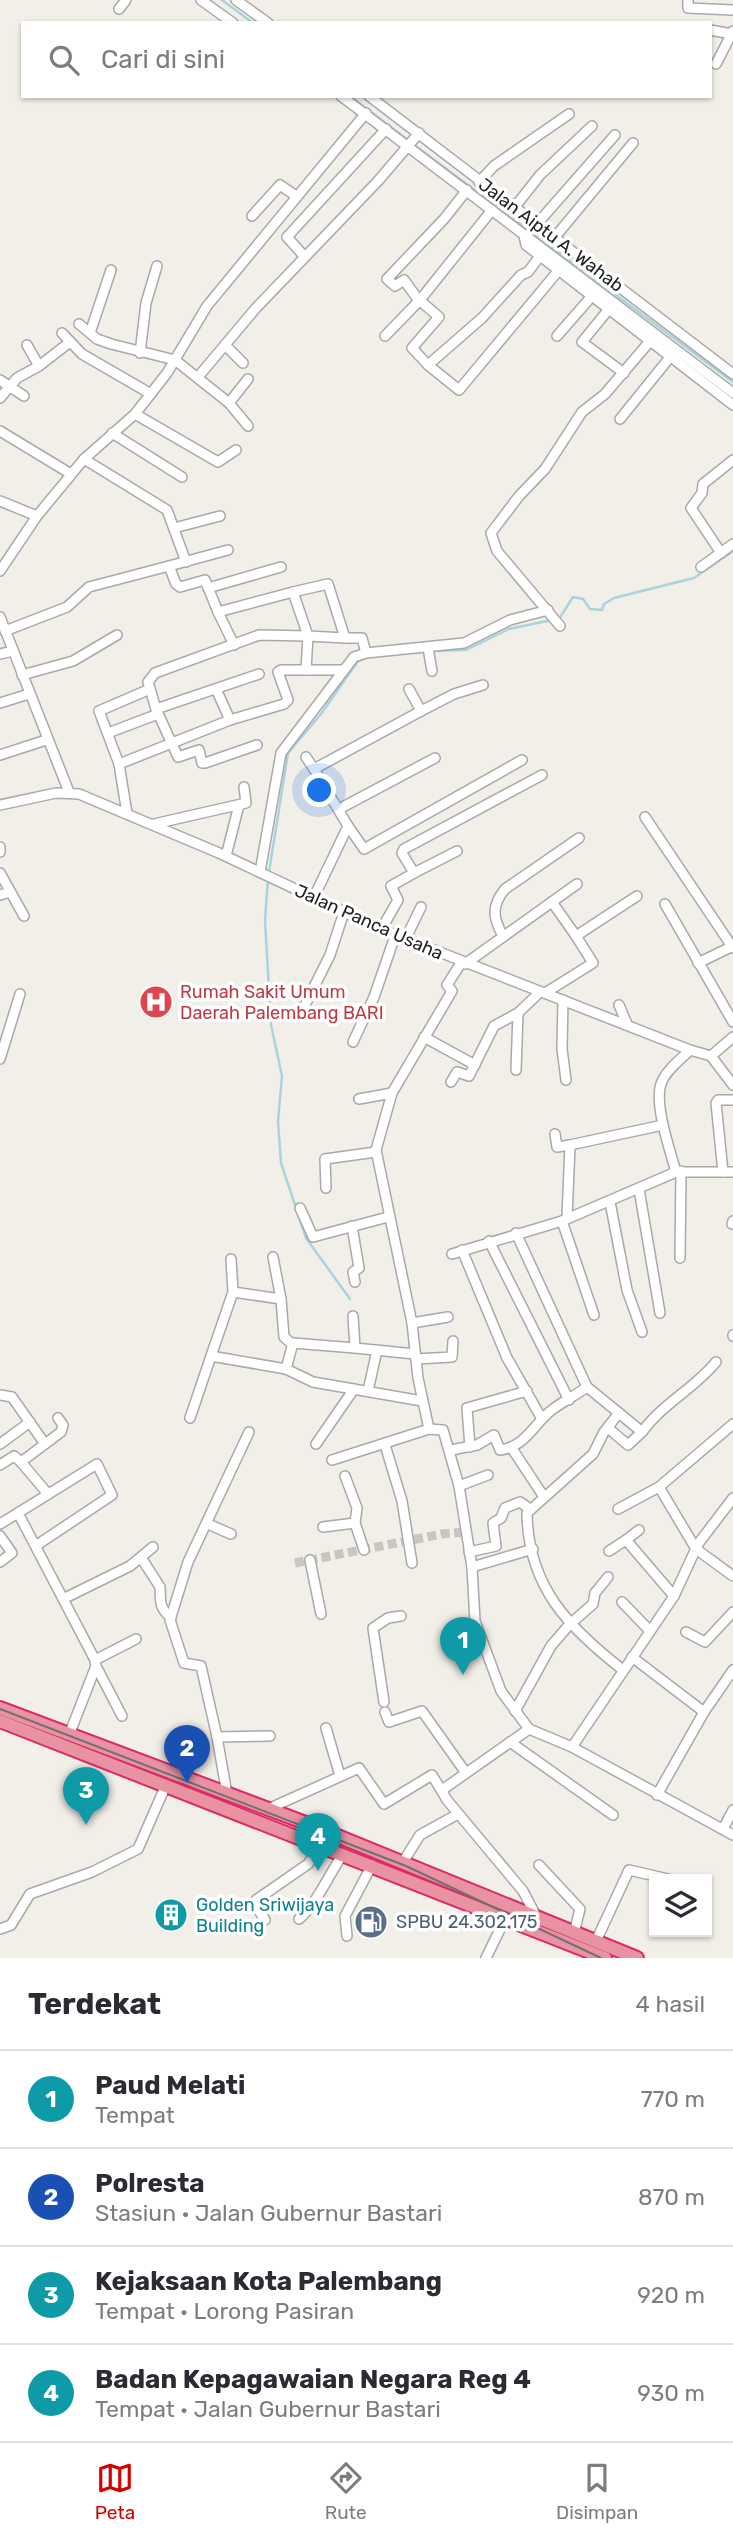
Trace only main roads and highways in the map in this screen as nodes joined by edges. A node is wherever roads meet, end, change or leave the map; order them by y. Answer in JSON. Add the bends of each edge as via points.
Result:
{"nodes":[{"id":1,"x":0,"y":1708,"type":"edge"},
{"id":2,"x":0,"y":1721,"type":"edge"},
{"id":3,"x":303,"y":1822,"type":"junction"},
{"id":4,"x":297,"y":1837,"type":"junction"},
{"id":5,"x":605,"y":1958,"type":"edge"},
{"id":6,"x":637,"y":1958,"type":"edge"}],
"edges":[{"from":1,"to":3,"type":"highway"},
{"from":2,"to":4,"type":"highway"},
{"from":3,"to":4,"type":"highway"},
{"from":3,"to":6,"type":"highway"},
{"from":4,"to":5,"type":"highway"}]}
